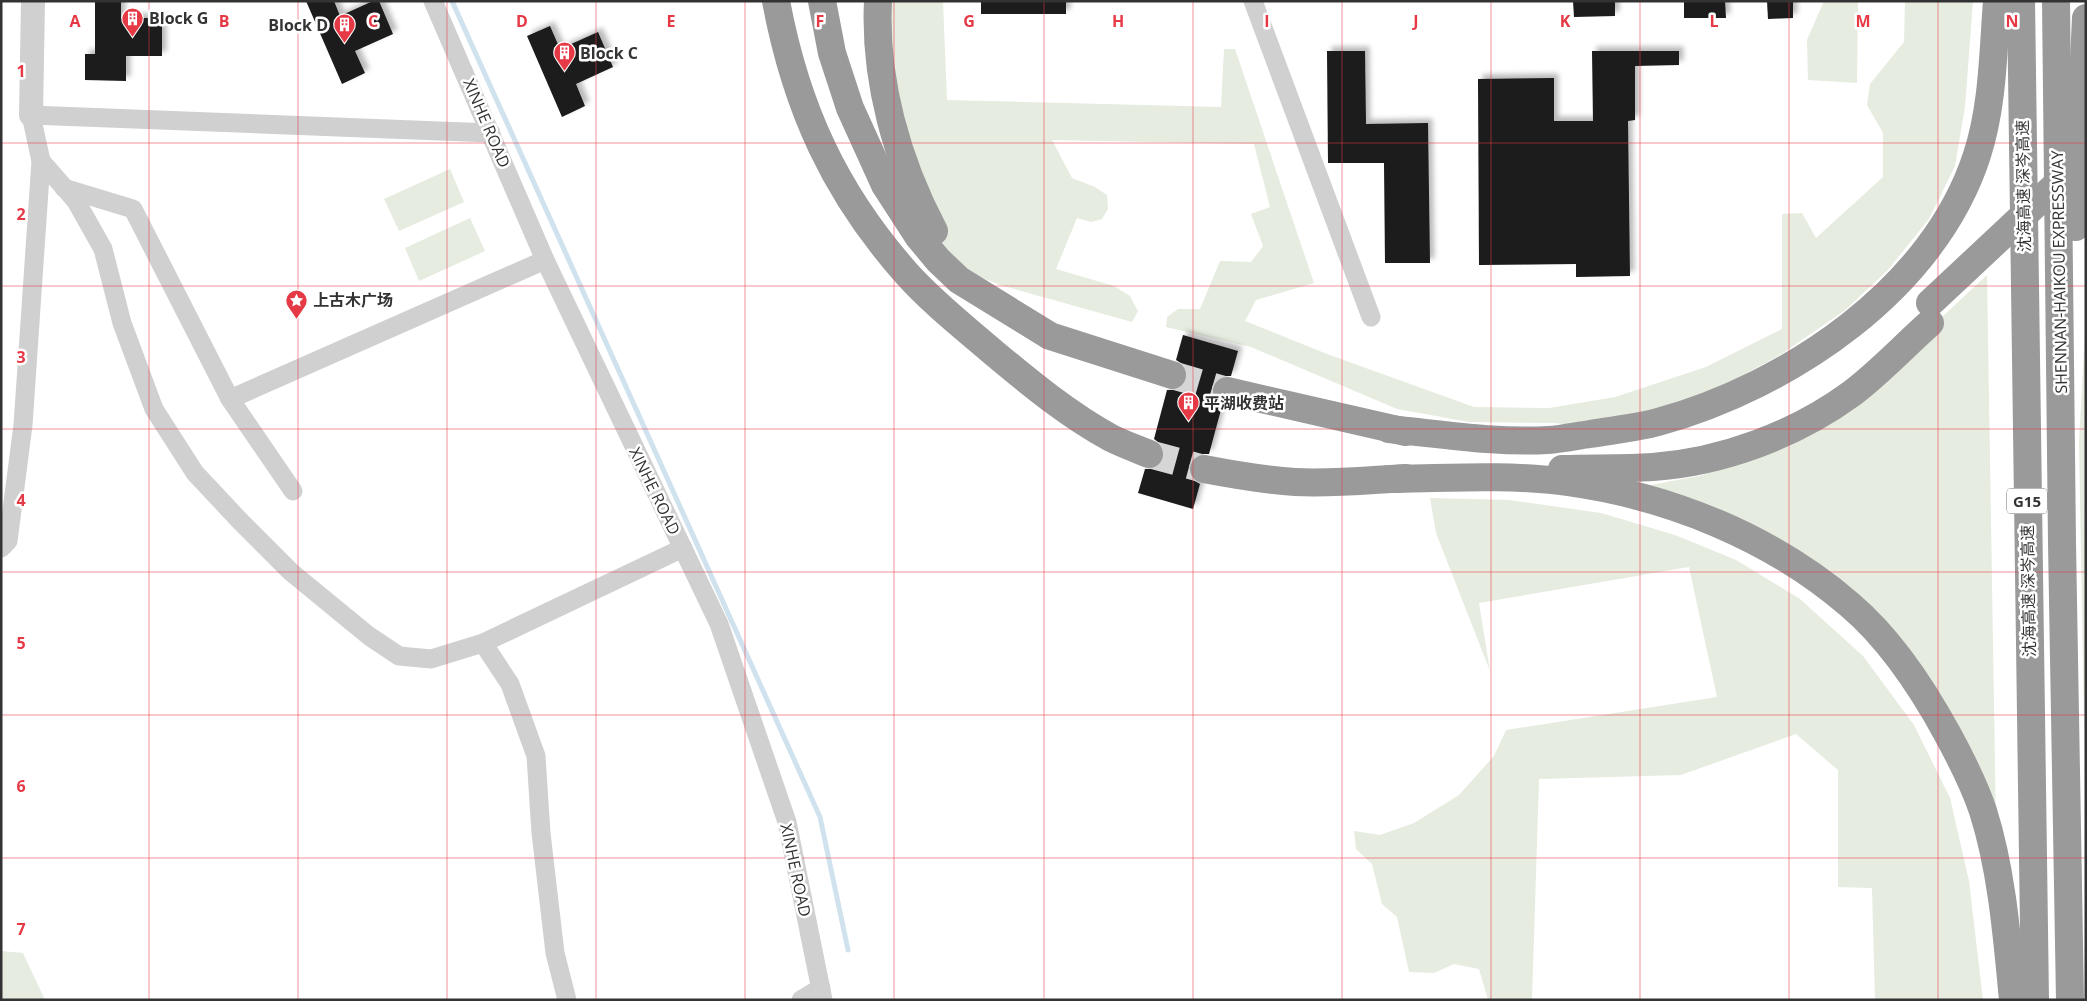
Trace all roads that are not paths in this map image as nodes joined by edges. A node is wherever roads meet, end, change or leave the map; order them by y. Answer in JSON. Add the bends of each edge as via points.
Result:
{"nodes":[{"id":1,"x":33,"y":1,"type":"edge"},
{"id":2,"x":434,"y":1,"type":"edge"},
{"id":3,"x":776,"y":1,"type":"edge"},
{"id":4,"x":804,"y":1,"type":"edge"},
{"id":5,"x":822,"y":1,"type":"edge"},
{"id":6,"x":878,"y":1,"type":"edge"},
{"id":7,"x":1253,"y":1,"type":"edge"},
{"id":8,"x":1997,"y":1,"type":"edge"},
{"id":9,"x":2021,"y":1,"type":"edge"},
{"id":10,"x":2056,"y":1,"type":"edge"},
{"id":11,"x":2086,"y":18,"type":"edge"},
{"id":12,"x":31,"y":114,"type":"junction"},
{"id":13,"x":491,"y":133,"type":"junction"},
{"id":14,"x":2086,"y":157,"type":"edge"},
{"id":15,"x":41,"y":160,"type":"junction"},
{"id":16,"x":2086,"y":178,"type":"edge"},
{"id":17,"x":64,"y":188,"type":"junction"},
{"id":18,"x":545,"y":260,"type":"junction"},
{"id":19,"x":1930,"y":313,"type":"junction"},
{"id":20,"x":1371,"y":318,"type":"dead end"},
{"id":21,"x":1050,"y":336,"type":"junction"},
{"id":22,"x":1172,"y":375,"type":"tunnel mouth"},
{"id":23,"x":1034,"y":387,"type":"junction"},
{"id":24,"x":1227,"y":391,"type":"tunnel mouth"},
{"id":25,"x":230,"y":399,"type":"junction"},
{"id":26,"x":1389,"y":429,"type":"junction"},
{"id":27,"x":1149,"y":454,"type":"tunnel mouth"},
{"id":28,"x":1204,"y":469,"type":"tunnel mouth"},
{"id":29,"x":1389,"y":479,"type":"junction"},
{"id":30,"x":293,"y":492,"type":"dead end"},
{"id":31,"x":2062,"y":543,"type":"junction"},
{"id":32,"x":1,"y":548,"type":"edge"},
{"id":33,"x":683,"y":548,"type":"junction"},
{"id":34,"x":483,"y":643,"type":"junction"},
{"id":35,"x":822,"y":994,"type":"edge"},
{"id":36,"x":567,"y":1000,"type":"edge"},
{"id":37,"x":801,"y":1000,"type":"edge"},
{"id":38,"x":2013,"y":1000,"type":"edge"},
{"id":39,"x":2035,"y":1000,"type":"edge"},
{"id":40,"x":2070,"y":1000,"type":"edge"}],
"edges":[{"from":1,"to":12,"type":"street"},
{"from":2,"to":13,"type":"street","name":"XINHE ROAD"},
{"from":3,"to":23,"type":"highway","via":[[794,78],[813,128],[851,203],[909,276]]},
{"from":4,"to":23,"type":"highway","via":[[815,57],[833,115],[870,193],[903,246],[925,273]]},
{"from":5,"to":21,"type":"highway","via":[[832,53],[850,108],[886,184],[918,236],[959,280]]},
{"from":6,"to":21,"type":"highway","via":[[881,60],[889,110],[901,158],[917,200],[937,237],[962,269]]},
{"from":7,"to":20,"type":"street"},
{"from":8,"to":26,"type":"highway","via":[[1984,128],[1965,186],[1947,219],[1914,265],[1867,311],[1837,334],[1785,369],[1749,388],[1658,422],[1550,440],[1508,441]]},
{"from":9,"to":39,"type":"highway","name":"沈海高速 深岑高速","number":"G15"},
{"from":10,"to":31,"type":"highway","name":"SHENNAN-HAIKOU EXPRESSWAY","number":"G15"},
{"from":11,"to":31,"type":"highway"},
{"from":12,"to":13,"type":"street"},
{"from":12,"to":15,"type":"street"},
{"from":13,"to":18,"type":"street","name":"XINHE ROAD"},
{"from":14,"to":19,"type":"highway","bridge":true},
{"from":15,"to":17,"type":"street"},
{"from":15,"to":32,"type":"street","via":[[23,425],[8,541]]},
{"from":16,"to":19,"type":"highway"},
{"from":17,"to":25,"type":"street","via":[[133,209]]},
{"from":17,"to":34,"type":"street","via":[[76,201],[103,249],[122,323],[154,409],[195,474],[291,572],[369,636],[399,656],[431,659]]},
{"from":18,"to":25,"type":"street"},
{"from":18,"to":33,"type":"street","name":"XINHE ROAD"},
{"from":19,"to":26,"type":"highway","via":[[1843,382],[1802,408],[1729,437],[1685,448],[1652,453],[1510,452]]},
{"from":19,"to":29,"type":"highway","via":[[1851,394],[1808,421],[1733,451],[1653,467]]},
{"from":21,"to":22,"type":"highway"},
{"from":23,"to":27,"type":"highway","via":[[1112,438]]},
{"from":24,"to":26,"type":"highway"},
{"from":25,"to":30,"type":"street"},
{"from":28,"to":29,"type":"highway","via":[[1250,478],[1297,482]]},
{"from":29,"to":38,"type":"highway","via":[[1531,478],[1610,489],[1698,515],[1728,528],[1807,572],[1851,606],[1887,644],[1920,687],[1967,771],[1983,811],[1996,862]]},
{"from":31,"to":40,"type":"highway","number":"G15"},
{"from":33,"to":34,"type":"street"},
{"from":33,"to":35,"type":"street","name":"XINHE ROAD","via":[[719,624],[787,822]]},
{"from":34,"to":36,"type":"street","via":[[510,684],[536,756],[555,953]]},
{"from":35,"to":37,"type":"street"}]}
